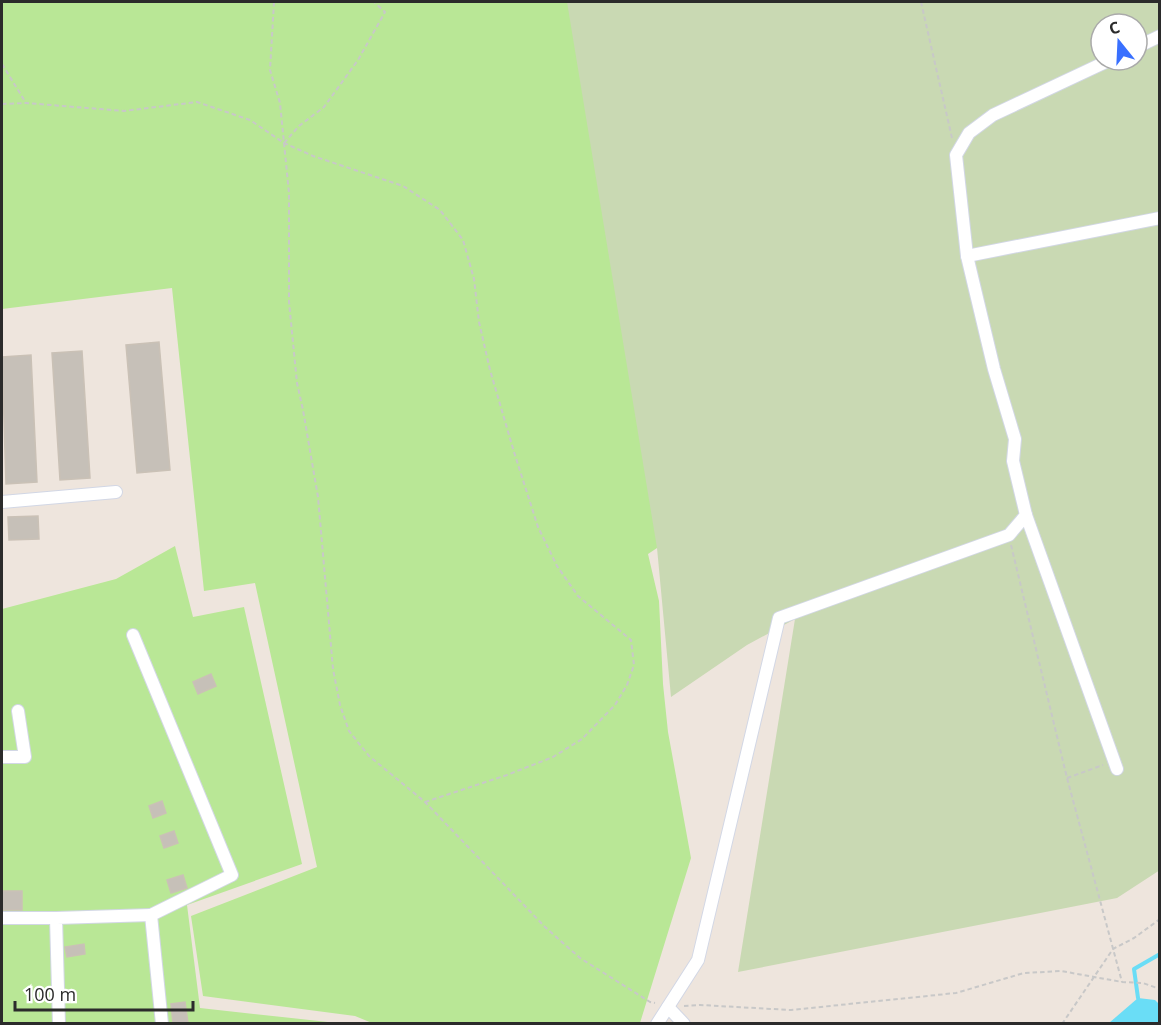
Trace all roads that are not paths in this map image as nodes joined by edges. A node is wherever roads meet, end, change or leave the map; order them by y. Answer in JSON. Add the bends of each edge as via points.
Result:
{"nodes":[{"id":1,"x":1089,"y":70,"type":"edge"},
{"id":2,"x":1160,"y":218,"type":"edge"},
{"id":3,"x":967,"y":256,"type":"junction"},
{"id":4,"x":116,"y":492,"type":"dead end"},
{"id":5,"x":2,"y":502,"type":"edge"},
{"id":6,"x":1026,"y":515,"type":"junction"},
{"id":7,"x":133,"y":635,"type":"dead end"},
{"id":8,"x":18,"y":711,"type":"dead end"},
{"id":9,"x":2,"y":757,"type":"edge"},
{"id":10,"x":1115,"y":765,"type":"road end"},
{"id":11,"x":151,"y":915,"type":"junction"},
{"id":12,"x":2,"y":918,"type":"edge"},
{"id":13,"x":56,"y":918,"type":"junction"},
{"id":14,"x":668,"y":1007,"type":"junction"},
{"id":15,"x":59,"y":1023,"type":"edge"},
{"id":16,"x":162,"y":1023,"type":"edge"},
{"id":17,"x":657,"y":1023,"type":"edge"},
{"id":18,"x":684,"y":1023,"type":"edge"}],
"edges":[{"from":1,"to":3,"type":"lane","via":[[993,115],[969,133],[956,155]]},
{"from":2,"to":3,"type":"lane"},
{"from":3,"to":6,"type":"lane","via":[[993,369],[1015,440],[1013,461]]},
{"from":4,"to":5,"type":"lane"},
{"from":6,"to":10,"type":"lane"},
{"from":6,"to":14,"type":"lane","via":[[1009,535],[779,618],[698,960]]},
{"from":7,"to":11,"type":"lane","via":[[232,874]]},
{"from":8,"to":9,"type":"lane","via":[[25,757]]},
{"from":11,"to":13,"type":"lane"},
{"from":11,"to":16,"type":"lane"},
{"from":12,"to":13,"type":"lane"},
{"from":13,"to":15,"type":"lane"},
{"from":14,"to":17,"type":"lane"},
{"from":14,"to":18,"type":"lane"}]}
